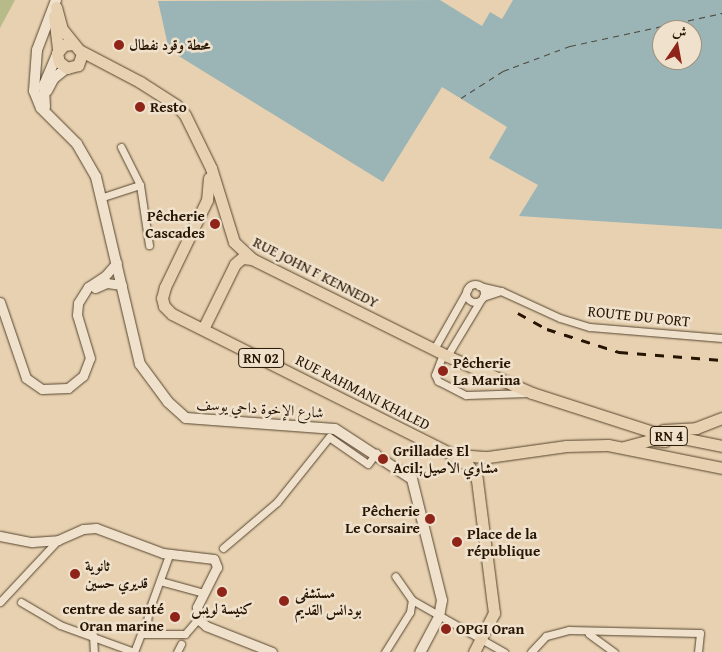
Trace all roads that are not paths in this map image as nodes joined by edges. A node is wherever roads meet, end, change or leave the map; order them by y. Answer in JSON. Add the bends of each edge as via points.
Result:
{"nodes":[{"id":1,"x":57,"y":2,"type":"edge"},
{"id":2,"x":77,"y":48,"type":"junction"},
{"id":3,"x":58,"y":53,"type":"junction"},
{"id":4,"x":79,"y":64,"type":"junction"},
{"id":5,"x":67,"y":68,"type":"junction"},
{"id":6,"x":116,"y":69,"type":"junction"},
{"id":7,"x":52,"y":119,"type":"junction"},
{"id":8,"x":121,"y":147,"type":"dead end"},
{"id":9,"x":208,"y":162,"type":"junction"},
{"id":10,"x":140,"y":184,"type":"junction"},
{"id":11,"x":103,"y":197,"type":"junction"},
{"id":12,"x":223,"y":212,"type":"junction"},
{"id":13,"x":201,"y":217,"type":"junction"},
{"id":14,"x":149,"y":245,"type":"dead end"},
{"id":15,"x":252,"y":259,"type":"junction"},
{"id":16,"x":118,"y":262,"type":"junction"},
{"id":17,"x":122,"y":285,"type":"junction"},
{"id":18,"x":479,"y":286,"type":"junction"},
{"id":19,"x":468,"y":289,"type":"junction"},
{"id":20,"x":501,"y":291,"type":"junction"},
{"id":21,"x":82,"y":295,"type":"junction"},
{"id":22,"x":482,"y":299,"type":"junction"},
{"id":23,"x":0,"y":302,"type":"edge"},
{"id":24,"x":203,"y":329,"type":"junction"},
{"id":25,"x":722,"y":338,"type":"edge"},
{"id":26,"x":441,"y":353,"type":"junction"},
{"id":27,"x":532,"y":393,"type":"junction"},
{"id":28,"x":722,"y":418,"type":"edge"},
{"id":29,"x":616,"y":421,"type":"junction"},
{"id":30,"x":722,"y":446,"type":"edge"},
{"id":31,"x":623,"y":448,"type":"junction"},
{"id":32,"x":448,"y":452,"type":"junction"},
{"id":33,"x":722,"y":452,"type":"edge"},
{"id":34,"x":376,"y":453,"type":"junction"},
{"id":35,"x":488,"y":457,"type":"junction"},
{"id":36,"x":722,"y":468,"type":"edge"},
{"id":37,"x":476,"y":478,"type":"junction"},
{"id":38,"x":0,"y":536,"type":"edge"},
{"id":39,"x":58,"y":540,"type":"junction"},
{"id":40,"x":223,"y":548,"type":"dead end"},
{"id":41,"x":169,"y":555,"type":"junction"},
{"id":42,"x":395,"y":576,"type":"dead end"},
{"id":43,"x":160,"y":581,"type":"junction"},
{"id":44,"x":204,"y":593,"type":"junction"},
{"id":45,"x":412,"y":600,"type":"junction"},
{"id":46,"x":0,"y":602,"type":"edge"},
{"id":47,"x":21,"y":602,"type":"dead end"},
{"id":48,"x":439,"y":617,"type":"junction"},
{"id":49,"x":198,"y":619,"type":"junction"},
{"id":50,"x":587,"y":632,"type":"junction"},
{"id":51,"x":142,"y":634,"type":"junction"},
{"id":52,"x":93,"y":635,"type":"junction"},
{"id":53,"x":481,"y":642,"type":"junction"},
{"id":54,"x":181,"y":644,"type":"dead end"},
{"id":55,"x":535,"y":650,"type":"edge"},
{"id":56,"x":275,"y":651,"type":"edge"},
{"id":57,"x":94,"y":652,"type":"edge"},
{"id":58,"x":134,"y":652,"type":"edge"},
{"id":59,"x":177,"y":652,"type":"edge"},
{"id":60,"x":385,"y":652,"type":"edge"},
{"id":61,"x":420,"y":652,"type":"edge"},
{"id":62,"x":474,"y":652,"type":"edge"},
{"id":63,"x":504,"y":652,"type":"edge"},
{"id":64,"x":614,"y":652,"type":"edge"},
{"id":65,"x":698,"y":652,"type":"edge"}],
"edges":[{"from":1,"to":2,"type":"main road","via":[[62,30]]},
{"from":1,"to":3,"type":"main road","via":[[54,26]]},
{"from":1,"to":7,"type":"main road","name":"شارع الإخوة داحي يوسف","via":[[40,40],[33,73],[36,100]]},
{"from":2,"to":3,"type":"main road","via":[[64,45]]},
{"from":2,"to":4,"type":"main road"},
{"from":2,"to":6,"type":"main road","name":"RUE JOHN F KENNEDY","number":"RN 02"},
{"from":3,"to":5,"type":"main road","via":[[59,62]]},
{"from":3,"to":7,"type":"main road","name":"شارع الإخوة داحي يوسف","via":[[42,92]]},
{"from":4,"to":5,"type":"main road"},
{"from":4,"to":6,"type":"main road","name":"RUE JOHN F KENNEDY","number":"RN 02"},
{"from":5,"to":7,"type":"main road","via":[[48,86],[47,103]]},
{"from":6,"to":9,"type":"main road","name":"RUE JOHN F KENNEDY","number":"RN 02","via":[[176,105],[192,125]]},
{"from":7,"to":11,"type":"main road","name":"شارع الإخوة داحي يوسف","via":[[82,151]]},
{"from":8,"to":10,"type":"street"},
{"from":9,"to":12,"type":"main road","name":"RUE JOHN F KENNEDY","number":"RN 02"},
{"from":9,"to":13,"type":"main road","name":"RUE RAHMANI KHALED","number":"RN 02","via":[[209,192]]},
{"from":10,"to":11,"type":"street"},
{"from":10,"to":14,"type":"street"},
{"from":11,"to":16,"type":"main road","name":"شارع الإخوة داحي يوسف"},
{"from":12,"to":13,"type":"main road","via":[[211,208]]},
{"from":12,"to":15,"type":"main road","name":"RUE JOHN F KENNEDY","number":"RN 02","via":[[234,242]]},
{"from":13,"to":24,"type":"main road","name":"RUE RAHMANI KHALED","number":"RN 02","via":[[162,298],[164,306],[172,314]]},
{"from":15,"to":24,"type":"main road","via":[[242,258],[235,264]]},
{"from":15,"to":26,"type":"main road","name":"RUE JOHN F KENNEDY","number":"RN 02"},
{"from":16,"to":17,"type":"main road","name":"شارع الإخوة داحي يوسف"},
{"from":16,"to":21,"type":"street"},
{"from":17,"to":21,"type":"street","via":[[104,284]]},
{"from":17,"to":34,"type":"main road","name":"شارع الإخوة داحي يوسف","via":[[140,364],[179,414],[194,421],[329,427]]},
{"from":18,"to":19,"type":"street"},
{"from":18,"to":20,"type":"street","name":"ROUTE DU PORT"},
{"from":18,"to":22,"type":"street"},
{"from":19,"to":22,"type":"street","via":[[471,301]]},
{"from":19,"to":26,"type":"street"},
{"from":20,"to":22,"type":"street"},
{"from":20,"to":25,"type":"street","name":"ROUTE DU PORT","via":[[560,318],[590,327]]},
{"from":21,"to":23,"type":"street","via":[[77,315],[88,345],[88,364],[79,381],[55,390],[36,386],[23,372]]},
{"from":22,"to":26,"type":"street"},
{"from":24,"to":32,"type":"main road","name":"RUE RAHMANI KHALED","number":"RN 02"},
{"from":26,"to":27,"type":"main road","name":"RUE JOHN F KENNEDY","number":"RN 02"},
{"from":26,"to":27,"type":"street","via":[[435,376],[438,381],[466,395]]},
{"from":27,"to":29,"type":"main road","number":"RN 02"},
{"from":28,"to":29,"type":"main road","number":"RN 02","via":[[675,430]]},
{"from":29,"to":30,"type":"main road","number":"RN 4"},
{"from":31,"to":33,"type":"main road","number":"RN 4","via":[[658,440]]},
{"from":31,"to":35,"type":"main road","number":"RN 02","via":[[590,444]]},
{"from":31,"to":36,"type":"main road","number":"RN 02"},
{"from":32,"to":35,"type":"main road","number":"RN 02","via":[[464,457]]},
{"from":32,"to":37,"type":"main road","via":[[469,466]]},
{"from":34,"to":40,"type":"street","via":[[368,464],[329,436],[277,502]]},
{"from":34,"to":48,"type":"main road","name":"شارع الإخوة داحي يوسف","via":[[412,479],[442,600]]},
{"from":35,"to":37,"type":"main road","via":[[476,464]]},
{"from":37,"to":53,"type":"main road","via":[[494,613]]},
{"from":38,"to":39,"type":"street","via":[[32,542]]},
{"from":39,"to":41,"type":"street","via":[[83,529],[96,528]]},
{"from":39,"to":46,"type":"street"},
{"from":41,"to":43,"type":"street"},
{"from":41,"to":44,"type":"street","via":[[212,558],[217,567]]},
{"from":42,"to":45,"type":"street"},
{"from":43,"to":44,"type":"street"},
{"from":43,"to":51,"type":"street"},
{"from":44,"to":49,"type":"street","via":[[196,611]]},
{"from":45,"to":48,"type":"street"},
{"from":45,"to":60,"type":"street","via":[[410,612]]},
{"from":47,"to":52,"type":"street","via":[[60,625]]},
{"from":48,"to":53,"type":"street"},
{"from":48,"to":61,"type":"main road","name":"شارع الإخوة داحي يوسف"},
{"from":49,"to":51,"type":"street","via":[[185,634]]},
{"from":49,"to":56,"type":"street","via":[[206,626]]},
{"from":50,"to":55,"type":"street","via":[[553,632]]},
{"from":50,"to":64,"type":"street"},
{"from":50,"to":65,"type":"street","via":[[700,632]]},
{"from":51,"to":58,"type":"street"},
{"from":52,"to":57,"type":"street"},
{"from":52,"to":58,"type":"street"},
{"from":53,"to":62,"type":"main road"},
{"from":53,"to":63,"type":"street"},
{"from":54,"to":59,"type":"street"}]}
